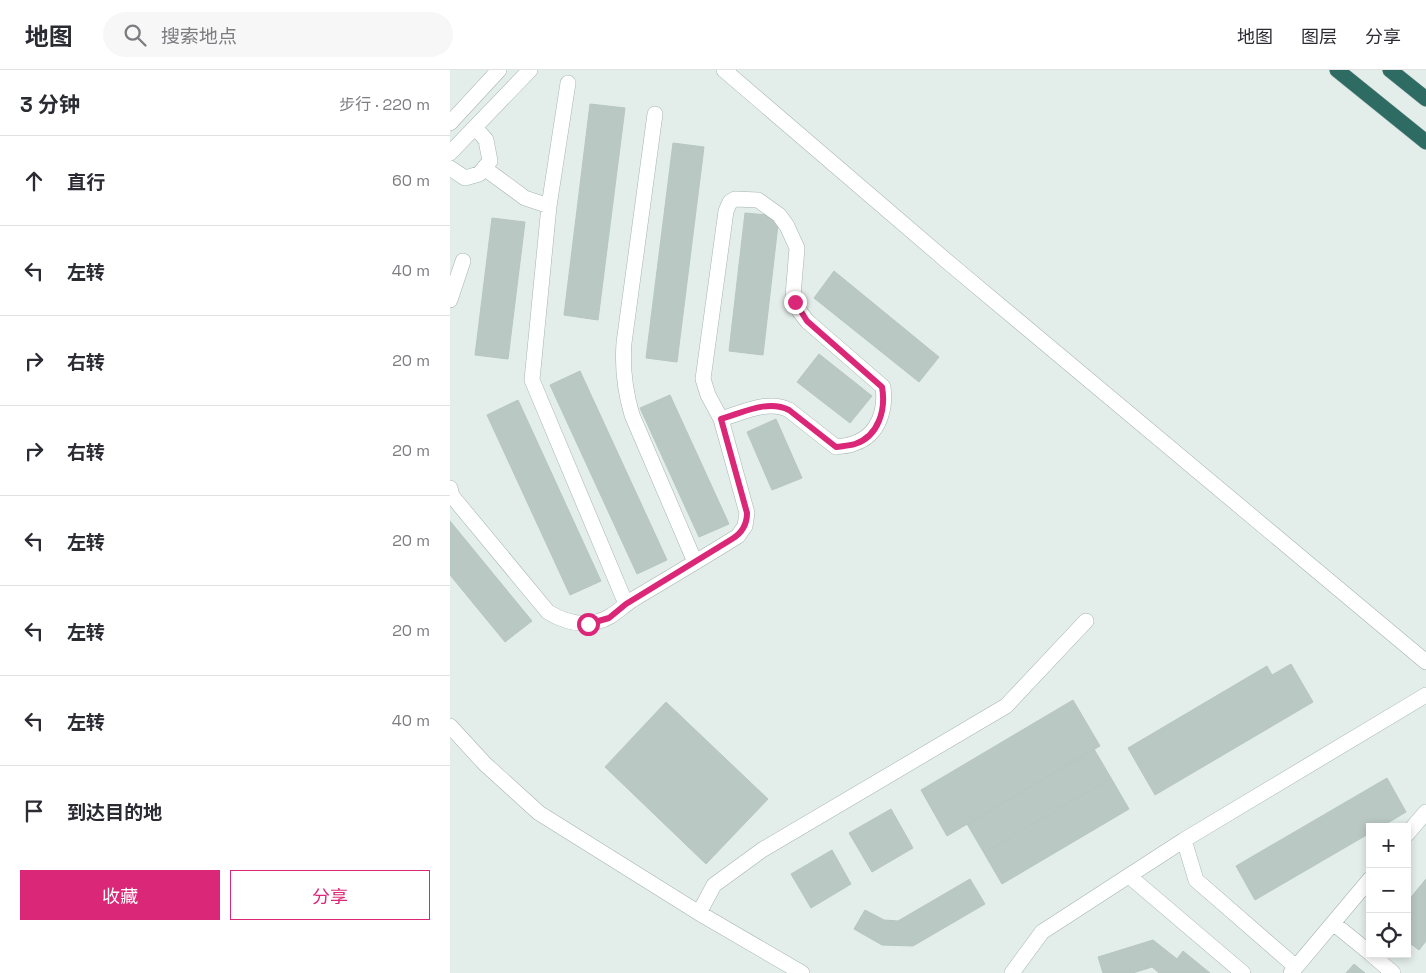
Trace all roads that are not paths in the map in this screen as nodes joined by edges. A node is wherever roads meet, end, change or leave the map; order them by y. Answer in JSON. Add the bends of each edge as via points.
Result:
{"nodes":[{"id":1,"x":498,"y":70,"type":"edge"},
{"id":2,"x":530,"y":70,"type":"edge"},
{"id":3,"x":724,"y":70,"type":"edge"},
{"id":4,"x":1337,"y":70,"type":"edge"},
{"id":5,"x":1390,"y":70,"type":"edge"},
{"id":6,"x":568,"y":83,"type":"dead end"},
{"id":7,"x":1426,"y":99,"type":"edge"},
{"id":8,"x":655,"y":114,"type":"dead end"},
{"id":9,"x":450,"y":122,"type":"edge"},
{"id":10,"x":475,"y":127,"type":"junction"},
{"id":11,"x":1426,"y":142,"type":"edge"},
{"id":12,"x":450,"y":153,"type":"edge"},
{"id":13,"x":450,"y":168,"type":"edge"},
{"id":14,"x":484,"y":168,"type":"junction"},
{"id":15,"x":549,"y":206,"type":"junction"},
{"id":16,"x":463,"y":261,"type":"dead end"},
{"id":17,"x":450,"y":300,"type":"edge"},
{"id":18,"x":721,"y":419,"type":"junction"},
{"id":19,"x":451,"y":494,"type":"edge"},
{"id":20,"x":695,"y":562,"type":"junction"},
{"id":21,"x":626,"y":604,"type":"junction"},
{"id":22,"x":1086,"y":621,"type":"dead end"},
{"id":23,"x":1426,"y":662,"type":"edge"},
{"id":24,"x":1426,"y":695,"type":"edge"},
{"id":25,"x":450,"y":726,"type":"edge"},
{"id":26,"x":1426,"y":812,"type":"edge"},
{"id":27,"x":1411,"y":829,"type":"edge"},
{"id":28,"x":1184,"y":840,"type":"junction"},
{"id":29,"x":1129,"y":876,"type":"junction"},
{"id":30,"x":1366,"y":884,"type":"edge"},
{"id":31,"x":699,"y":913,"type":"junction"},
{"id":32,"x":1333,"y":923,"type":"junction"},
{"id":33,"x":1366,"y":951,"type":"edge"},
{"id":34,"x":1375,"y":958,"type":"edge"},
{"id":35,"x":1294,"y":970,"type":"edge"},
{"id":36,"x":802,"y":973,"type":"edge"},
{"id":37,"x":1012,"y":973,"type":"edge"},
{"id":38,"x":1243,"y":973,"type":"edge"},
{"id":39,"x":1393,"y":973,"type":"edge"}],
"edges":[{"from":1,"to":9,"type":"street"},
{"from":2,"to":10,"type":"street"},
{"from":3,"to":23,"type":"street"},
{"from":4,"to":11,"type":"highway"},
{"from":5,"to":7,"type":"highway"},
{"from":6,"to":15,"type":"street"},
{"from":8,"to":20,"type":"street","via":[[624,343],[623,377],[632,415]]},
{"from":10,"to":12,"type":"street"},
{"from":10,"to":14,"type":"street","via":[[486,140],[490,161]]},
{"from":13,"to":14,"type":"street","via":[[465,178],[479,174]]},
{"from":14,"to":15,"type":"street","via":[[525,198]]},
{"from":15,"to":21,"type":"street","via":[[532,380]]},
{"from":16,"to":17,"type":"street"},
{"from":18,"to":18,"type":"street","via":[[770,405],[782,406],[836,447],[866,438],[877,425],[883,410],[882,387],[800,312],[793,290],[797,248],[793,236],[779,215],[758,200],[735,199],[726,210],[703,379]]},
{"from":18,"to":20,"type":"street","via":[[747,520],[738,536]]},
{"from":19,"to":21,"type":"street","via":[[548,612],[567,621],[588,624],[609,618]]},
{"from":20,"to":21,"type":"street"},
{"from":22,"to":31,"type":"street","via":[[1006,706],[762,850],[714,885]]},
{"from":24,"to":28,"type":"street"},
{"from":25,"to":31,"type":"street","via":[[485,764],[539,813]]},
{"from":26,"to":27,"type":"street"},
{"from":28,"to":29,"type":"street"},
{"from":28,"to":35,"type":"street","via":[[1196,880]]},
{"from":29,"to":37,"type":"street","via":[[1042,932]]},
{"from":29,"to":38,"type":"street"},
{"from":30,"to":32,"type":"street"},
{"from":31,"to":36,"type":"street"},
{"from":32,"to":33,"type":"street"},
{"from":32,"to":35,"type":"street"},
{"from":34,"to":39,"type":"street"}]}
